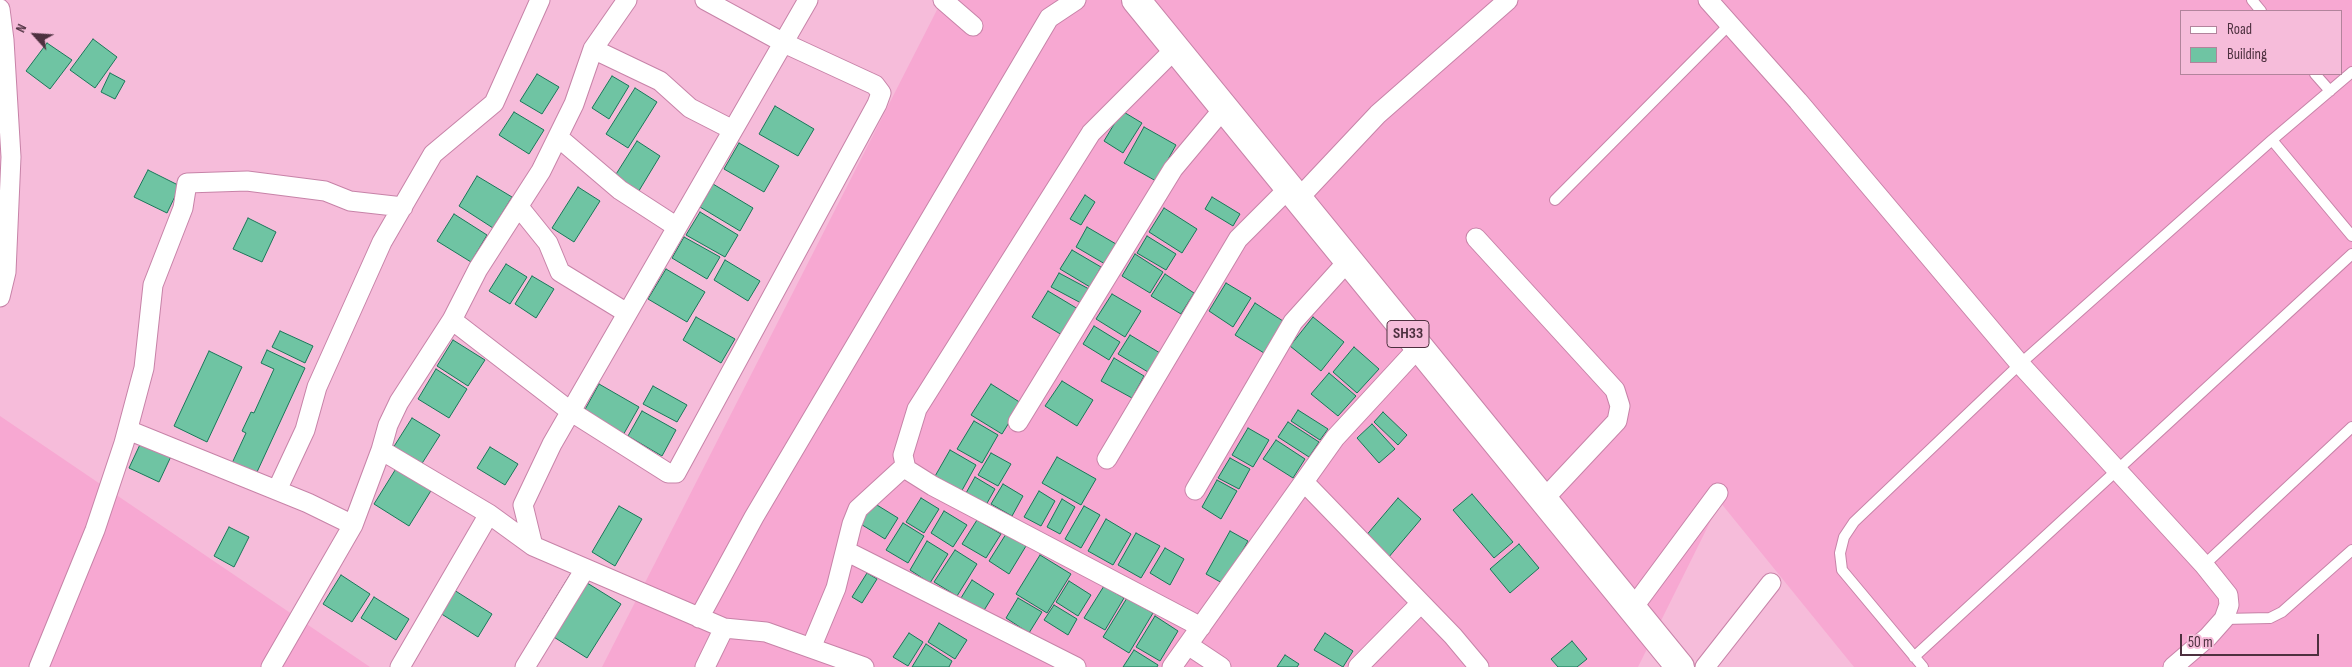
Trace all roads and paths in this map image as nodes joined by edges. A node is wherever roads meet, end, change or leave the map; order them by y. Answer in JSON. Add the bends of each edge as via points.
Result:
{"nodes":[{"id":1,"x":540,"y":0,"type":"edge"},
{"id":2,"x":627,"y":0,"type":"edge"},
{"id":3,"x":705,"y":0,"type":"edge"},
{"id":4,"x":808,"y":0,"type":"edge"},
{"id":5,"x":943,"y":0,"type":"edge"},
{"id":6,"x":1076,"y":0,"type":"edge"},
{"id":7,"x":1136,"y":0,"type":"edge"},
{"id":8,"x":1508,"y":0,"type":"edge"},
{"id":9,"x":1708,"y":0,"type":"edge"},
{"id":10,"x":2252,"y":0,"type":"edge"},
{"id":11,"x":0,"y":9,"type":"edge"},
{"id":12,"x":2260,"y":10,"type":"edge"},
{"id":13,"x":1730,"y":24,"type":"junction"},
{"id":14,"x":973,"y":26,"type":"dead end"},
{"id":15,"x":784,"y":43,"type":"junction"},
{"id":16,"x":1175,"y":48,"type":"junction"},
{"id":17,"x":594,"y":49,"type":"junction"},
{"id":18,"x":2352,"y":72,"type":"edge"},
{"id":19,"x":2316,"y":75,"type":"edge"},
{"id":20,"x":2330,"y":91,"type":"junction"},
{"id":21,"x":1224,"y":108,"type":"junction"},
{"id":22,"x":733,"y":130,"type":"junction"},
{"id":23,"x":559,"y":138,"type":"junction"},
{"id":24,"x":2272,"y":140,"type":"junction"},
{"id":25,"x":5,"y":182,"type":"edge"},
{"id":26,"x":1294,"y":194,"type":"junction"},
{"id":27,"x":1555,"y":200,"type":"dead end"},
{"id":28,"x":519,"y":206,"type":"junction"},
{"id":29,"x":403,"y":207,"type":"junction"},
{"id":30,"x":677,"y":227,"type":"junction"},
{"id":31,"x":2352,"y":236,"type":"edge"},
{"id":32,"x":1476,"y":238,"type":"dead end"},
{"id":33,"x":2352,"y":254,"type":"edge"},
{"id":34,"x":1348,"y":261,"type":"junction"},
{"id":35,"x":0,"y":297,"type":"edge"},
{"id":36,"x":627,"y":313,"type":"junction"},
{"id":37,"x":452,"y":320,"type":"junction"},
{"id":38,"x":1418,"y":347,"type":"junction"},
{"id":39,"x":2020,"y":364,"type":"junction"},
{"id":40,"x":570,"y":411,"type":"junction"},
{"id":41,"x":1018,"y":422,"type":"dead end"},
{"id":42,"x":2352,"y":427,"type":"edge"},
{"id":43,"x":128,"y":430,"type":"junction"},
{"id":44,"x":381,"y":450,"type":"junction"},
{"id":45,"x":1107,"y":459,"type":"dead end"},
{"id":46,"x":905,"y":466,"type":"junction"},
{"id":47,"x":2117,"y":472,"type":"junction"},
{"id":48,"x":1304,"y":482,"type":"junction"},
{"id":49,"x":278,"y":490,"type":"junction"},
{"id":50,"x":1195,"y":490,"type":"dead end"},
{"id":51,"x":1718,"y":493,"type":"dead end"},
{"id":52,"x":1544,"y":500,"type":"junction"},
{"id":53,"x":489,"y":514,"type":"junction"},
{"id":54,"x":353,"y":525,"type":"junction"},
{"id":55,"x":533,"y":546,"type":"junction"},
{"id":56,"x":2352,"y":550,"type":"edge"},
{"id":57,"x":846,"y":552,"type":"junction"},
{"id":58,"x":2204,"y":565,"type":"junction"},
{"id":59,"x":585,"y":569,"type":"junction"},
{"id":60,"x":1772,"y":583,"type":"dead end"},
{"id":61,"x":1421,"y":602,"type":"junction"},
{"id":62,"x":1632,"y":608,"type":"junction"},
{"id":63,"x":699,"y":618,"type":"junction"},
{"id":64,"x":2224,"y":619,"type":"junction"},
{"id":65,"x":1201,"y":627,"type":"junction"},
{"id":66,"x":724,"y":628,"type":"junction"},
{"id":67,"x":1188,"y":645,"type":"junction"},
{"id":68,"x":811,"y":648,"type":"junction"},
{"id":69,"x":1914,"y":657,"type":"junction"},
{"id":70,"x":1677,"y":666,"type":"edge"},
{"id":71,"x":39,"y":667,"type":"edge"},
{"id":72,"x":271,"y":667,"type":"edge"},
{"id":73,"x":400,"y":667,"type":"edge"},
{"id":74,"x":525,"y":667,"type":"edge"},
{"id":75,"x":705,"y":667,"type":"edge"},
{"id":76,"x":864,"y":667,"type":"edge"},
{"id":77,"x":1076,"y":667,"type":"edge"},
{"id":78,"x":1172,"y":667,"type":"edge"},
{"id":79,"x":1221,"y":667,"type":"edge"},
{"id":80,"x":1358,"y":667,"type":"edge"},
{"id":81,"x":1479,"y":667,"type":"edge"},
{"id":82,"x":1705,"y":667,"type":"edge"},
{"id":83,"x":1923,"y":667,"type":"edge"},
{"id":84,"x":2173,"y":667,"type":"edge"}],
"edges":[{"from":1,"to":29,"type":"street","via":[[494,103],[433,154]]},
{"from":2,"to":17,"type":"street"},
{"from":3,"to":15,"type":"street"},
{"from":4,"to":15,"type":"street"},
{"from":5,"to":14,"type":"street"},
{"from":6,"to":63,"type":"street","via":[[1049,18],[754,517]]},
{"from":7,"to":16,"type":"main road","number":"SH33"},
{"from":8,"to":26,"type":"street","via":[[1378,114]]},
{"from":9,"to":13,"type":"street"},
{"from":10,"to":12,"type":"lane"},
{"from":11,"to":25,"type":"street","via":[[11,157]]},
{"from":13,"to":27,"type":"lane"},
{"from":13,"to":39,"type":"street"},
{"from":15,"to":22,"type":"street"},
{"from":15,"to":40,"type":"street","via":[[875,85],[881,93],[682,465],[676,473],[668,473]]},
{"from":16,"to":21,"type":"main road","number":"SH33"},
{"from":16,"to":46,"type":"street","via":[[1091,133],[917,409],[903,455]]},
{"from":17,"to":22,"type":"street","via":[[660,81],[690,108]]},
{"from":17,"to":23,"type":"street"},
{"from":18,"to":20,"type":"lane"},
{"from":19,"to":20,"type":"lane"},
{"from":20,"to":24,"type":"lane"},
{"from":21,"to":26,"type":"main road","number":"SH33"},
{"from":21,"to":41,"type":"street","via":[[1173,169]]},
{"from":22,"to":30,"type":"street"},
{"from":23,"to":28,"type":"street"},
{"from":23,"to":30,"type":"street","via":[[620,190]]},
{"from":24,"to":31,"type":"lane"},
{"from":24,"to":39,"type":"lane"},
{"from":25,"to":35,"type":"street","via":[[6,272]]},
{"from":26,"to":34,"type":"main road","number":"SH33"},
{"from":26,"to":45,"type":"street","via":[[1238,239]]},
{"from":28,"to":36,"type":"street","via":[[548,243],[560,272]]},
{"from":28,"to":37,"type":"street","via":[[478,269]]},
{"from":29,"to":43,"type":"street","via":[[350,201],[325,191],[247,181],[187,183],[183,208],[154,284],[144,368]]},
{"from":29,"to":49,"type":"street","via":[[382,242],[317,387],[305,430]]},
{"from":30,"to":36,"type":"street"},
{"from":32,"to":52,"type":"street","via":[[1615,390],[1620,406],[1617,421]]},
{"from":33,"to":47,"type":"lane"},
{"from":34,"to":38,"type":"main road","number":"SH33"},
{"from":34,"to":50,"type":"street","via":[[1292,322]]},
{"from":36,"to":40,"type":"street"},
{"from":37,"to":40,"type":"street"},
{"from":37,"to":44,"type":"street","via":[[399,402]]},
{"from":38,"to":48,"type":"street","via":[[1335,438]]},
{"from":38,"to":52,"type":"main road","number":"SH33"},
{"from":39,"to":47,"type":"street"},
{"from":39,"to":69,"type":"lane","via":[[1854,522],[1844,537],[1840,553],[1842,570]]},
{"from":40,"to":55,"type":"street","via":[[523,505]]},
{"from":42,"to":58,"type":"lane"},
{"from":43,"to":49,"type":"street"},
{"from":43,"to":71,"type":"street","via":[[95,530]]},
{"from":44,"to":53,"type":"street"},
{"from":44,"to":54,"type":"street"},
{"from":46,"to":57,"type":"street","via":[[858,509]]},
{"from":46,"to":65,"type":"street","via":[[933,486]]},
{"from":47,"to":58,"type":"street"},
{"from":47,"to":69,"type":"lane"},
{"from":48,"to":61,"type":"street"},
{"from":48,"to":65,"type":"street"},
{"from":49,"to":54,"type":"street"},
{"from":51,"to":62,"type":"street"},
{"from":52,"to":62,"type":"main road","number":"SH33"},
{"from":53,"to":55,"type":"street"},
{"from":53,"to":73,"type":"street"},
{"from":54,"to":72,"type":"street"},
{"from":55,"to":59,"type":"street"},
{"from":56,"to":64,"type":"lane","via":[[2282,612],[2270,618]]},
{"from":57,"to":68,"type":"street","via":[[836,588]]},
{"from":57,"to":77,"type":"street"},
{"from":58,"to":64,"type":"street","via":[[2228,595],[2229,605]]},
{"from":59,"to":63,"type":"street"},
{"from":59,"to":74,"type":"street"},
{"from":60,"to":82,"type":"street"},
{"from":61,"to":80,"type":"street"},
{"from":61,"to":81,"type":"street"},
{"from":62,"to":70,"type":"main road","number":"SH33"},
{"from":63,"to":66,"type":"street"},
{"from":64,"to":84,"type":"street"},
{"from":65,"to":67,"type":"street"},
{"from":66,"to":68,"type":"street","via":[[766,632]]},
{"from":66,"to":75,"type":"street"},
{"from":67,"to":78,"type":"street"},
{"from":67,"to":79,"type":"street"},
{"from":68,"to":76,"type":"street"},
{"from":69,"to":83,"type":"lane"}]}
